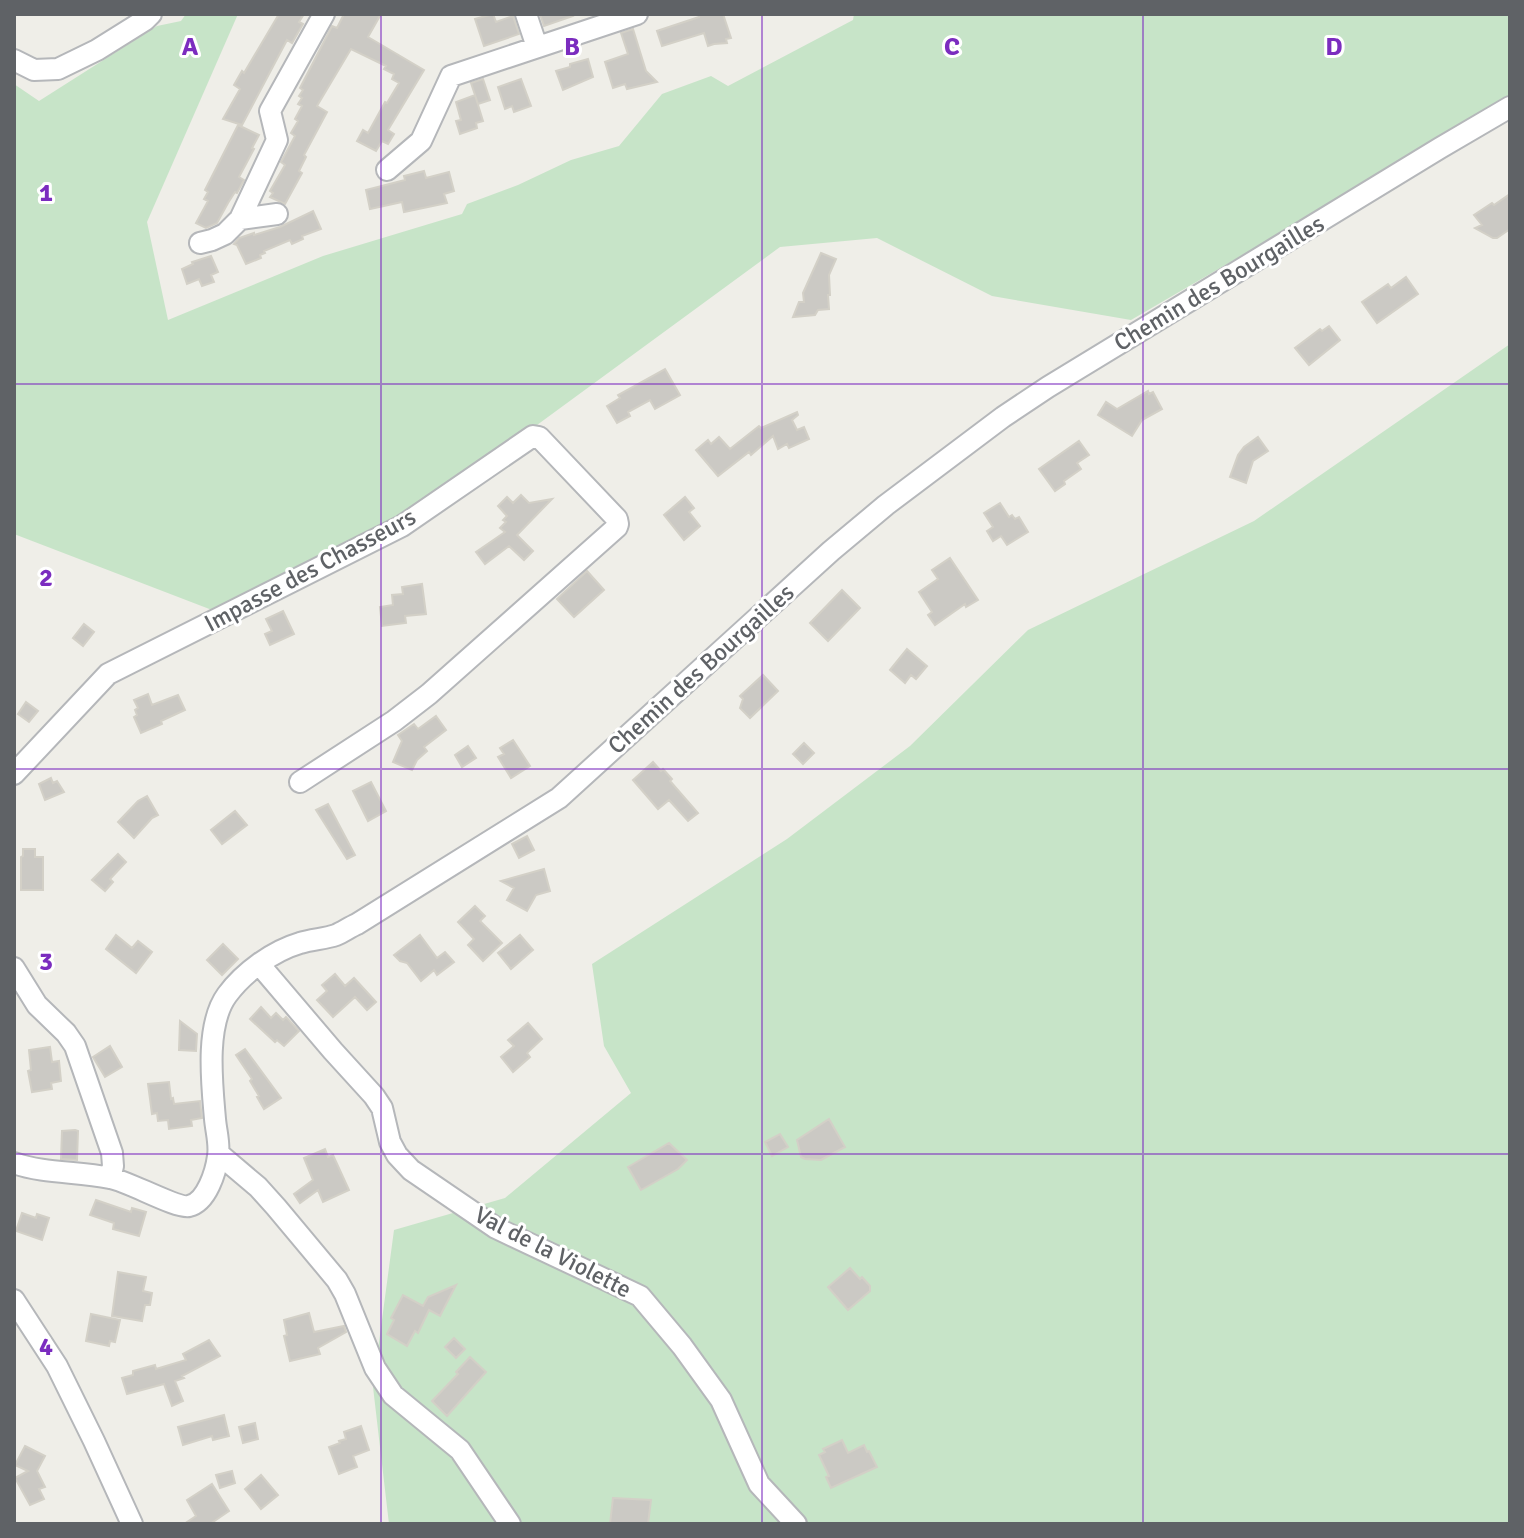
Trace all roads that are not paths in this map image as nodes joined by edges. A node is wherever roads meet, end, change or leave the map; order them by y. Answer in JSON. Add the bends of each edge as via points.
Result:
{"nodes":[{"id":1,"x":151,"y":14,"type":"edge"},
{"id":2,"x":324,"y":14,"type":"edge"},
{"id":3,"x":526,"y":14,"type":"edge"},
{"id":4,"x":637,"y":14,"type":"edge"},
{"id":5,"x":537,"y":47,"type":"junction"},
{"id":6,"x":14,"y":60,"type":"edge"},
{"id":7,"x":1510,"y":107,"type":"edge"},
{"id":8,"x":387,"y":170,"type":"dead end"},
{"id":9,"x":277,"y":214,"type":"dead end"},
{"id":10,"x":240,"y":219,"type":"junction"},
{"id":11,"x":200,"y":243,"type":"dead end"},
{"id":12,"x":14,"y":774,"type":"edge"},
{"id":13,"x":300,"y":782,"type":"dead end"},
{"id":14,"x":259,"y":964,"type":"junction"},
{"id":15,"x":14,"y":968,"type":"edge"},
{"id":16,"x":219,"y":1154,"type":"junction"},
{"id":17,"x":14,"y":1163,"type":"edge"},
{"id":18,"x":110,"y":1178,"type":"junction"},
{"id":19,"x":14,"y":1300,"type":"edge"},
{"id":20,"x":132,"y":1524,"type":"edge"},
{"id":21,"x":510,"y":1524,"type":"edge"},
{"id":22,"x":796,"y":1524,"type":"edge"}],
"edges":[{"from":1,"to":6,"type":"street","via":[[58,69],[34,70]]},
{"from":2,"to":10,"type":"street","via":[[270,111],[277,140]]},
{"from":3,"to":5,"type":"street"},
{"from":4,"to":5,"type":"street"},
{"from":5,"to":8,"type":"street","via":[[451,76],[421,141]]},
{"from":7,"to":14,"type":"street","name":"Chemin des Bourgailles","via":[[1048,387],[979,435],[831,551],[559,798],[357,924],[299,943]]},
{"from":9,"to":10,"type":"street"},
{"from":10,"to":11,"type":"street","via":[[225,234]]},
{"from":12,"to":13,"type":"street","name":"Impasse des Chasseurs","via":[[108,674],[392,531],[533,436],[539,437],[617,519],[617,527],[429,694]]},
{"from":14,"to":16,"type":"street","name":"Chemin des Bourgailles","via":[[226,996],[214,1025]]},
{"from":14,"to":22,"type":"street","name":"Val de la Violette","via":[[374,1096],[390,1142],[411,1170],[496,1228],[640,1296],[721,1400],[759,1484]]},
{"from":15,"to":18,"type":"street","via":[[37,1005],[75,1046],[112,1153]]},
{"from":16,"to":18,"type":"street","name":"Chemin des Bourgailles","via":[[212,1182],[190,1206]]},
{"from":16,"to":21,"type":"street","via":[[267,1197],[337,1280],[375,1368],[393,1395],[460,1450]]},
{"from":17,"to":18,"type":"street","name":"Chemin des Bourgailles"},
{"from":19,"to":20,"type":"street","via":[[57,1366]]}]}
